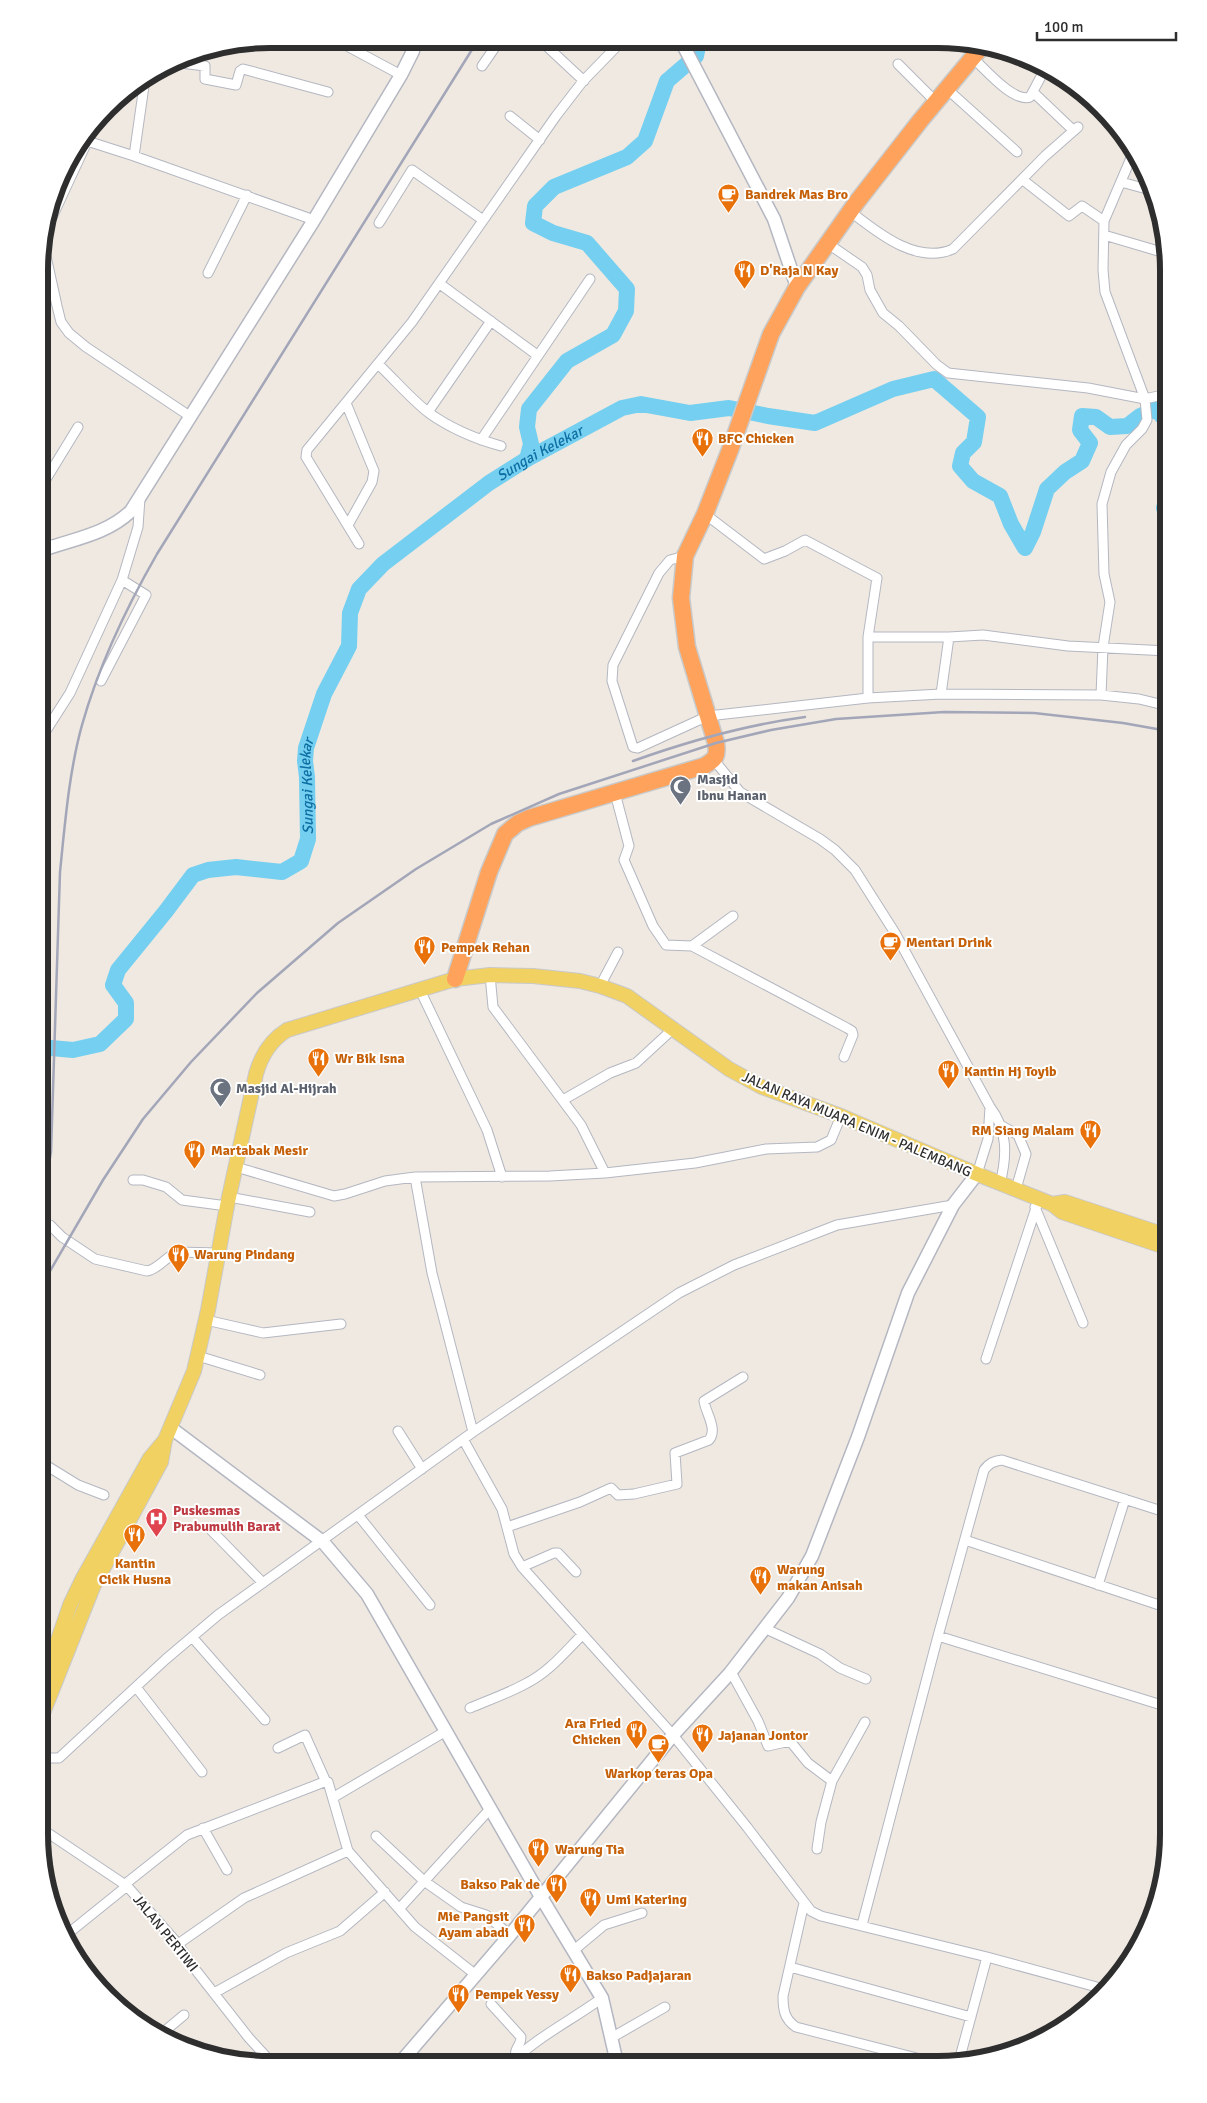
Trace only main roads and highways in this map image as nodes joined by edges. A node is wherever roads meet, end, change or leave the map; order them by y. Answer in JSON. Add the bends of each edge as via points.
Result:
{"nodes":[{"id":1,"x":978,"y":52,"type":"edge"},
{"id":2,"x":455,"y":980,"type":"junction"},
{"id":3,"x":1042,"y":1203,"type":"junction"},
{"id":4,"x":1160,"y":1233,"type":"edge"},
{"id":5,"x":1160,"y":1245,"type":"edge"},
{"id":6,"x":49,"y":1670,"type":"edge"}],
"edges":[{"from":1,"to":2,"type":"highway","via":[[827,243],[797,287],[771,334],[705,514],[685,556],[681,598],[687,647],[718,753],[704,766],[529,818],[505,834],[489,872]]},
{"from":2,"to":3,"type":"main road","name":"JALAN RAYA MUARA ENIM - PALEMBANG","via":[[490,975],[533,976],[580,981],[627,996],[729,1069],[762,1087],[841,1116]]},
{"from":2,"to":6,"type":"main road","name":"JALAN RAYA MUARA ENIM - PALEMBANG","via":[[287,1030],[278,1036],[259,1063],[217,1253],[206,1320],[187,1392],[168,1434],[150,1458],[82,1580],[70,1605]]},
{"from":3,"to":4,"type":"main road","name":"JALAN RAYA MUARA ENIM - PALEMBANG","via":[[1065,1202]]},
{"from":3,"to":5,"type":"main road","name":"JALAN RAYA MUARA ENIM - PALEMBANG"}]}
